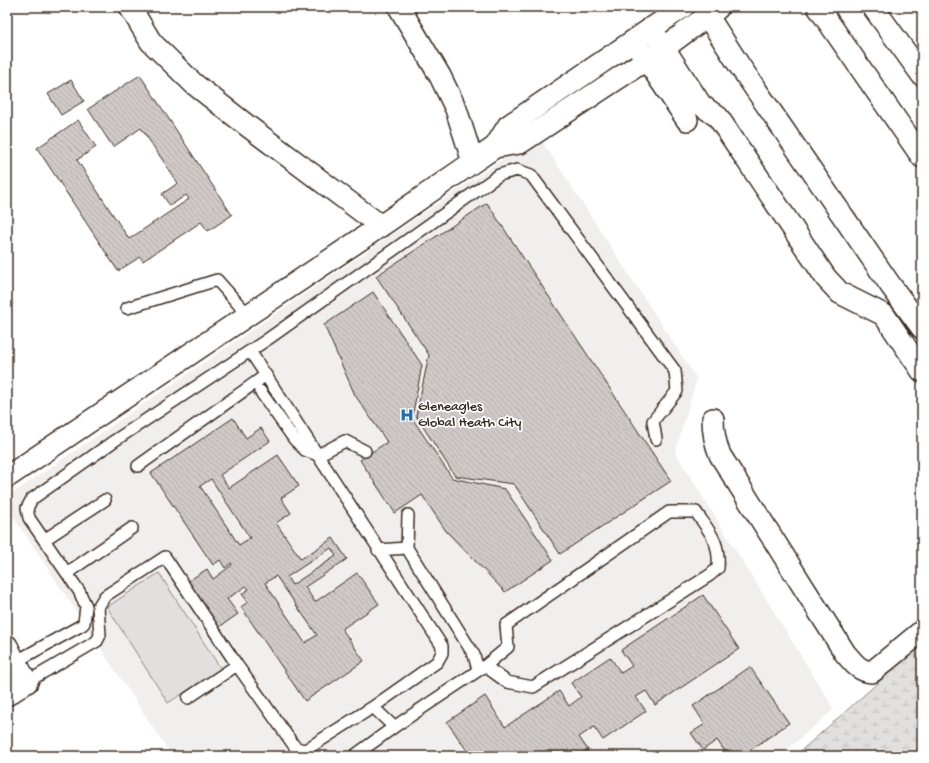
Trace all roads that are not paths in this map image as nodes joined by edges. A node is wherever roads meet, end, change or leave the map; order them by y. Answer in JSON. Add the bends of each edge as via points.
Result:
{"nodes":[{"id":1,"x":130,"y":7,"type":"edge"},
{"id":2,"x":399,"y":7,"type":"edge"},
{"id":3,"x":683,"y":7,"type":"edge"},
{"id":4,"x":736,"y":7,"type":"edge"},
{"id":5,"x":818,"y":7,"type":"edge"},
{"id":6,"x":873,"y":7,"type":"edge"},
{"id":7,"x":713,"y":15,"type":"edge"},
{"id":8,"x":651,"y":28,"type":"junction"},
{"id":9,"x":633,"y":40,"type":"junction"},
{"id":10,"x":655,"y":54,"type":"junction"},
{"id":11,"x":922,"y":75,"type":"edge"},
{"id":12,"x":687,"y":120,"type":"dead end"},
{"id":13,"x":495,"y":147,"type":"junction"},
{"id":14,"x":922,"y":157,"type":"edge"},
{"id":15,"x":473,"y":162,"type":"junction"},
{"id":16,"x":381,"y":226,"type":"junction"},
{"id":17,"x":127,"y":308,"type":"dead end"},
{"id":18,"x":248,"y":315,"type":"junction"},
{"id":19,"x":922,"y":328,"type":"edge"},
{"id":20,"x":250,"y":351,"type":"junction"},
{"id":21,"x":922,"y":371,"type":"edge"},
{"id":22,"x":266,"y":375,"type":"junction"},
{"id":23,"x":260,"y":391,"type":"dead end"},
{"id":24,"x":713,"y":419,"type":"dead end"},
{"id":25,"x":656,"y":439,"type":"dead end"},
{"id":26,"x":365,"y":451,"type":"dead end"},
{"id":27,"x":318,"y":455,"type":"junction"},
{"id":28,"x":138,"y":466,"type":"dead end"},
{"id":29,"x":7,"y":477,"type":"edge"},
{"id":30,"x":105,"y":500,"type":"dead end"},
{"id":31,"x":408,"y":515,"type":"dead end"},
{"id":32,"x":132,"y":528,"type":"dead end"},
{"id":33,"x":44,"y":540,"type":"junction"},
{"id":34,"x":407,"y":548,"type":"junction"},
{"id":35,"x":378,"y":550,"type":"junction"},
{"id":36,"x":67,"y":573,"type":"junction"},
{"id":37,"x":922,"y":631,"type":"edge"},
{"id":38,"x":10,"y":658,"type":"edge"},
{"id":39,"x":237,"y":666,"type":"junction"},
{"id":40,"x":481,"y":668,"type":"junction"},
{"id":41,"x":27,"y":682,"type":"junction"},
{"id":42,"x":7,"y":694,"type":"edge"},
{"id":43,"x":188,"y":698,"type":"dead end"},
{"id":44,"x":373,"y":707,"type":"junction"},
{"id":45,"x":394,"y":727,"type":"junction"},
{"id":46,"x":354,"y":756,"type":"edge"}],
"edges":[{"from":1,"to":16,"type":"street","via":[[151,42],[194,84]]},
{"from":2,"to":15,"type":"street","via":[[453,102]]},
{"from":3,"to":8,"type":"street"},
{"from":4,"to":7,"type":"street"},
{"from":5,"to":14,"type":"street"},
{"from":6,"to":11,"type":"street"},
{"from":7,"to":10,"type":"street"},
{"from":7,"to":19,"type":"street","via":[[739,65]]},
{"from":8,"to":9,"type":"street"},
{"from":8,"to":10,"type":"street"},
{"from":9,"to":10,"type":"street"},
{"from":9,"to":13,"type":"street","via":[[508,126]]},
{"from":10,"to":12,"type":"street"},
{"from":10,"to":13,"type":"street","via":[[520,143]]},
{"from":10,"to":21,"type":"street","via":[[701,105],[718,117],[826,278],[840,293],[884,315]]},
{"from":13,"to":15,"type":"street"},
{"from":15,"to":16,"type":"street"},
{"from":16,"to":18,"type":"street"},
{"from":17,"to":18,"type":"lane","via":[[217,280]]},
{"from":18,"to":29,"type":"street"},
{"from":20,"to":22,"type":"lane"},
{"from":20,"to":25,"type":"lane","via":[[498,175],[517,170],[531,175],[675,372],[676,391],[653,421]]},
{"from":20,"to":33,"type":"lane","via":[[32,499],[27,508],[29,518]]},
{"from":22,"to":27,"type":"lane"},
{"from":22,"to":28,"type":"lane"},
{"from":23,"to":27,"type":"lane","via":[[294,439],[304,450]]},
{"from":24,"to":37,"type":"street","via":[[714,441],[720,456],[845,653],[857,667],[865,672],[872,672]]},
{"from":26,"to":27,"type":"lane","via":[[345,441]]},
{"from":27,"to":35,"type":"lane"},
{"from":30,"to":33,"type":"lane"},
{"from":31,"to":34,"type":"lane"},
{"from":32,"to":36,"type":"lane"},
{"from":33,"to":36,"type":"lane"},
{"from":34,"to":35,"type":"lane"},
{"from":34,"to":40,"type":"lane"},
{"from":35,"to":44,"type":"lane","via":[[442,646],[442,653],[436,662]]},
{"from":36,"to":38,"type":"lane","via":[[86,606],[84,623]]},
{"from":38,"to":41,"type":"street"},
{"from":39,"to":41,"type":"lane","via":[[165,557],[104,596],[98,607],[100,635],[97,641]]},
{"from":39,"to":43,"type":"lane"},
{"from":39,"to":44,"type":"lane","via":[[295,747],[303,750]]},
{"from":40,"to":40,"type":"lane","via":[[508,647],[506,625],[669,512],[696,512],[717,543],[718,568],[710,575],[532,687],[507,682]]},
{"from":40,"to":45,"type":"lane"},
{"from":41,"to":42,"type":"street"},
{"from":44,"to":45,"type":"lane"},
{"from":45,"to":46,"type":"lane"}]}
